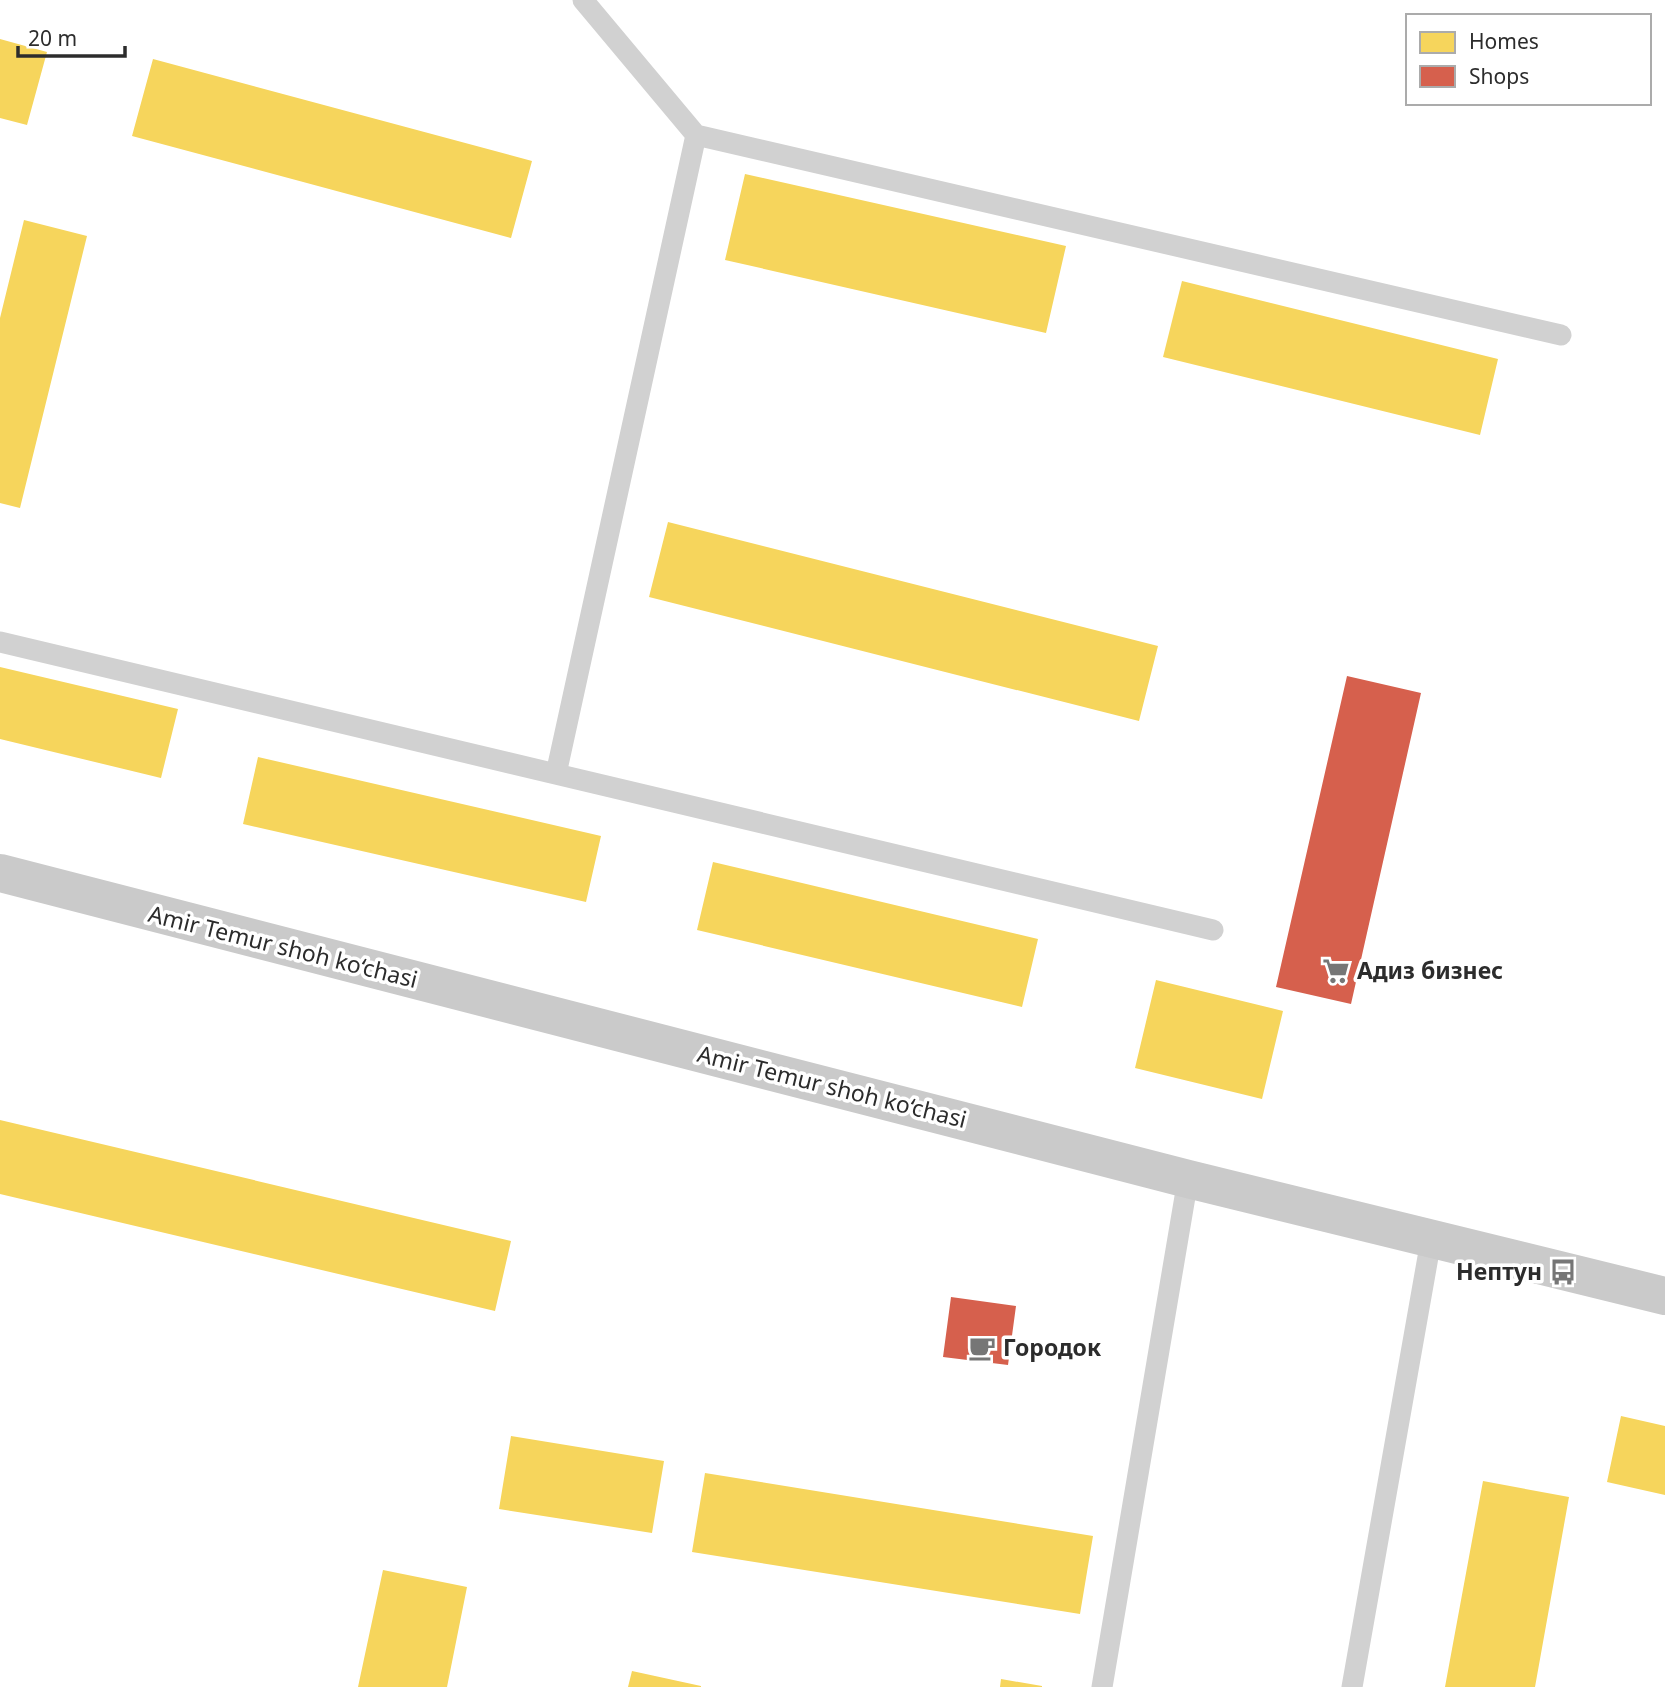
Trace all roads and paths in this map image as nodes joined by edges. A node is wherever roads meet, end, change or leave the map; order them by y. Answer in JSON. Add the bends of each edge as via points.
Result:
{"nodes":[{"id":1,"x":583,"y":0,"type":"edge"},
{"id":2,"x":696,"y":135,"type":"junction"},
{"id":3,"x":1560,"y":335,"type":"dead end"},
{"id":4,"x":0,"y":642,"type":"edge"},
{"id":5,"x":556,"y":774,"type":"junction"},
{"id":6,"x":0,"y":873,"type":"edge"},
{"id":7,"x":1213,"y":930,"type":"dead end"},
{"id":8,"x":1188,"y":1180,"type":"junction"},
{"id":9,"x":1431,"y":1240,"type":"junction"},
{"id":10,"x":1665,"y":1296,"type":"edge"},
{"id":11,"x":1102,"y":1687,"type":"edge"},
{"id":12,"x":1352,"y":1687,"type":"edge"}],
"edges":[{"from":1,"to":2,"type":"lane"},
{"from":2,"to":3,"type":"lane"},
{"from":2,"to":5,"type":"lane"},
{"from":4,"to":5,"type":"lane"},
{"from":5,"to":7,"type":"lane"},
{"from":6,"to":8,"type":"main road","name":"Amir Temur shoh ko‘chasi"},
{"from":8,"to":9,"type":"main road","name":"Amir Temur shoh ko‘chasi"},
{"from":8,"to":11,"type":"lane"},
{"from":9,"to":10,"type":"main road","name":"Amir Temur shoh ko‘chasi"},
{"from":9,"to":12,"type":"lane"}]}
